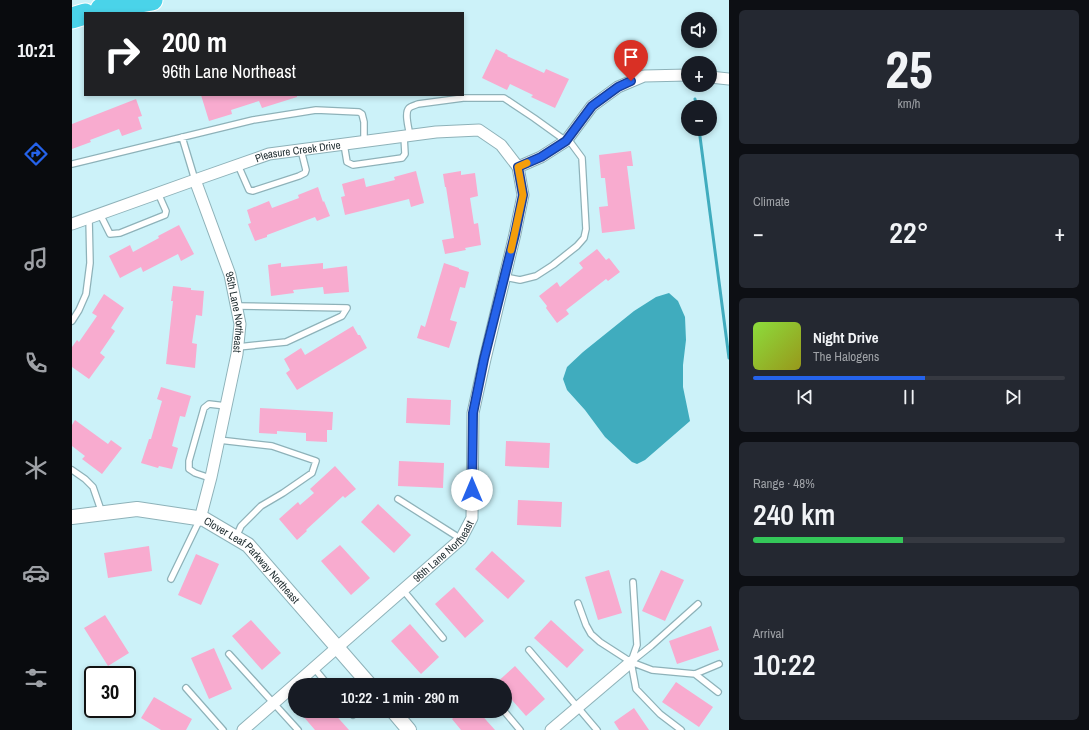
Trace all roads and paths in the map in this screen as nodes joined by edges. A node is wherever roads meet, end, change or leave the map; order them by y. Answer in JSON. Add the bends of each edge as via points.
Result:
{"nodes":[{"id":1,"x":129,"y":0,"type":"edge"},
{"id":2,"x":152,"y":0,"type":"edge"},
{"id":3,"x":91,"y":12,"type":"edge"},
{"id":4,"x":84,"y":14,"type":"edge"},
{"id":5,"x":72,"y":18,"type":"edge"},
{"id":6,"x":681,"y":75,"type":"edge"},
{"id":7,"x":717,"y":78,"type":"edge"},
{"id":8,"x":729,"y":79,"type":"edge"},
{"id":9,"x":407,"y":136,"type":"junction"},
{"id":10,"x":182,"y":137,"type":"junction"},
{"id":11,"x":566,"y":140,"type":"junction"},
{"id":12,"x":364,"y":142,"type":"junction"},
{"id":13,"x":344,"y":144,"type":"junction"},
{"id":14,"x":301,"y":150,"type":"junction"},
{"id":15,"x":72,"y":164,"type":"edge"},
{"id":16,"x":238,"y":165,"type":"junction"},
{"id":17,"x":518,"y":167,"type":"junction"},
{"id":18,"x":195,"y":180,"type":"junction"},
{"id":19,"x":158,"y":193,"type":"junction"},
{"id":20,"x":100,"y":214,"type":"junction"},
{"id":21,"x":89,"y":218,"type":"junction"},
{"id":22,"x":72,"y":224,"type":"edge"},
{"id":23,"x":505,"y":277,"type":"junction"},
{"id":24,"x":236,"y":306,"type":"junction"},
{"id":25,"x":72,"y":321,"type":"edge"},
{"id":26,"x":238,"y":347,"type":"junction"},
{"id":27,"x":226,"y":406,"type":"junction"},
{"id":28,"x":219,"y":440,"type":"junction"},
{"id":29,"x":72,"y":470,"type":"edge"},
{"id":30,"x":210,"y":478,"type":"junction"},
{"id":31,"x":398,"y":499,"type":"dead end"},
{"id":32,"x":102,"y":513,"type":"junction"},
{"id":33,"x":72,"y":517,"type":"edge"},
{"id":34,"x":200,"y":519,"type":"junction"},
{"id":35,"x":236,"y":538,"type":"junction"},
{"id":36,"x":461,"y":539,"type":"junction"},
{"id":37,"x":171,"y":579,"type":"dead end"},
{"id":38,"x":633,"y":582,"type":"dead end"},
{"id":39,"x":403,"y":590,"type":"junction"},
{"id":40,"x":578,"y":603,"type":"dead end"},
{"id":41,"x":698,"y":604,"type":"dead end"},
{"id":42,"x":443,"y":638,"type":"dead end"},
{"id":43,"x":337,"y":647,"type":"junction"},
{"id":44,"x":529,"y":650,"type":"dead end"},
{"id":45,"x":229,"y":654,"type":"dead end"},
{"id":46,"x":631,"y":662,"type":"junction"},
{"id":47,"x":719,"y":664,"type":"dead end"},
{"id":48,"x":314,"y":668,"type":"junction"},
{"id":49,"x":695,"y":674,"type":"junction"},
{"id":50,"x":322,"y":678,"type":"edge"},
{"id":51,"x":364,"y":678,"type":"edge"},
{"id":52,"x":186,"y":688,"type":"dead end"},
{"id":53,"x":718,"y":692,"type":"dead end"},
{"id":54,"x":273,"y":703,"type":"junction"},
{"id":55,"x":577,"y":708,"type":"junction"},
{"id":56,"x":399,"y":718,"type":"edge"},
{"id":57,"x":510,"y":718,"type":"edge"},
{"id":58,"x":223,"y":730,"type":"edge"},
{"id":59,"x":243,"y":730,"type":"edge"},
{"id":60,"x":298,"y":730,"type":"edge"},
{"id":61,"x":409,"y":730,"type":"edge"},
{"id":62,"x":520,"y":730,"type":"edge"},
{"id":63,"x":551,"y":730,"type":"edge"},
{"id":64,"x":597,"y":730,"type":"edge"},
{"id":65,"x":681,"y":730,"type":"edge"}],
"edges":[{"from":1,"to":3,"type":"highway"},
{"from":2,"to":3,"type":"highway"},
{"from":4,"to":5,"type":"highway"},
{"from":6,"to":11,"type":"street","via":[[644,76],[618,87],[592,106]]},
{"from":7,"to":8,"type":"street"},
{"from":9,"to":11,"type":"lane","via":[[406,113],[418,104],[463,98],[504,98]]},
{"from":9,"to":12,"type":"street","name":"Pleasure Creek Drive"},
{"from":9,"to":13,"type":"lane","via":[[405,154],[402,158],[369,163],[353,165],[348,162]]},
{"from":9,"to":17,"type":"street","name":"Pleasure Creek Drive","via":[[479,130],[501,146]]},
{"from":10,"to":12,"type":"lane","via":[[253,120],[316,110],[359,112],[364,122]]},
{"from":10,"to":15,"type":"lane"},
{"from":10,"to":18,"type":"lane"},
{"from":11,"to":17,"type":"street","via":[[541,157]]},
{"from":11,"to":23,"type":"lane","via":[[582,158],[586,229],[584,238],[536,276],[520,280]]},
{"from":12,"to":13,"type":"street","name":"Pleasure Creek Drive"},
{"from":13,"to":14,"type":"street","name":"Pleasure Creek Drive"},
{"from":14,"to":16,"type":"street","name":"Pleasure Creek Drive","via":[[269,154]]},
{"from":14,"to":16,"type":"lane","via":[[305,173],[253,191],[249,190]]},
{"from":16,"to":18,"type":"street","name":"Pleasure Creek Drive"},
{"from":17,"to":23,"type":"street","name":"96th Lane Northeast","via":[[523,195]]},
{"from":18,"to":19,"type":"street","name":"Pleasure Creek Drive"},
{"from":18,"to":24,"type":"street","name":"95th Lane Northeast","via":[[230,275]]},
{"from":19,"to":20,"type":"street","name":"Pleasure Creek Drive"},
{"from":19,"to":20,"type":"lane","via":[[166,211],[165,215],[120,233],[110,234]]},
{"from":20,"to":21,"type":"street","name":"Pleasure Creek Drive"},
{"from":21,"to":22,"type":"street","name":"Pleasure Creek Drive"},
{"from":21,"to":25,"type":"lane","via":[[90,262],[86,294]]},
{"from":23,"to":36,"type":"street","name":"96th Lane Northeast","via":[[473,413],[472,518]]},
{"from":24,"to":26,"type":"street","name":"95th Lane Northeast","via":[[240,324]]},
{"from":24,"to":26,"type":"lane","via":[[347,308],[342,316],[286,342]]},
{"from":26,"to":27,"type":"street","name":"95th Lane Northeast"},
{"from":27,"to":28,"type":"street","name":"95th Lane Northeast"},
{"from":27,"to":30,"type":"lane","via":[[209,404],[204,408],[189,461],[188,469]]},
{"from":28,"to":30,"type":"street","name":"95th Lane Northeast"},
{"from":28,"to":35,"type":"lane","via":[[272,446],[316,461],[312,473],[261,506],[241,526]]},
{"from":29,"to":32,"type":"lane","via":[[93,487]]},
{"from":30,"to":34,"type":"street","name":"95th Lane Northeast"},
{"from":31,"to":36,"type":"lane"},
{"from":32,"to":33,"type":"street","name":"Clover Leaf Parkway Northeast"},
{"from":32,"to":34,"type":"street","name":"Clover Leaf Parkway Northeast","via":[[138,509]]},
{"from":34,"to":35,"type":"street","name":"Clover Leaf Parkway Northeast"},
{"from":34,"to":37,"type":"lane"},
{"from":35,"to":43,"type":"street","name":"Clover Leaf Parkway Northeast","via":[[248,545]]},
{"from":36,"to":39,"type":"street","name":"96th Lane Northeast"},
{"from":38,"to":46,"type":"lane","via":[[637,645]]},
{"from":39,"to":42,"type":"lane"},
{"from":39,"to":43,"type":"street","name":"96th Lane Northeast"},
{"from":40,"to":46,"type":"lane","via":[[592,634]]},
{"from":41,"to":46,"type":"lane"},
{"from":43,"to":48,"type":"street","name":"96th Lane Northeast"},
{"from":43,"to":51,"type":"street","name":"Clover Leaf Parkway Northeast"},
{"from":44,"to":55,"type":"lane"},
{"from":45,"to":54,"type":"lane"},
{"from":46,"to":49,"type":"lane","via":[[652,670]]},
{"from":46,"to":55,"type":"street"},
{"from":46,"to":65,"type":"lane","via":[[636,689],[660,714]]},
{"from":47,"to":49,"type":"lane"},
{"from":48,"to":50,"type":"lane"},
{"from":48,"to":54,"type":"street","name":"96th Lane Northeast"},
{"from":49,"to":53,"type":"lane"},
{"from":52,"to":58,"type":"lane"},
{"from":54,"to":59,"type":"street","name":"96th Lane Northeast"},
{"from":54,"to":60,"type":"lane"},
{"from":55,"to":63,"type":"street"},
{"from":55,"to":64,"type":"lane"},
{"from":56,"to":61,"type":"street"},
{"from":57,"to":62,"type":"lane"}]}
